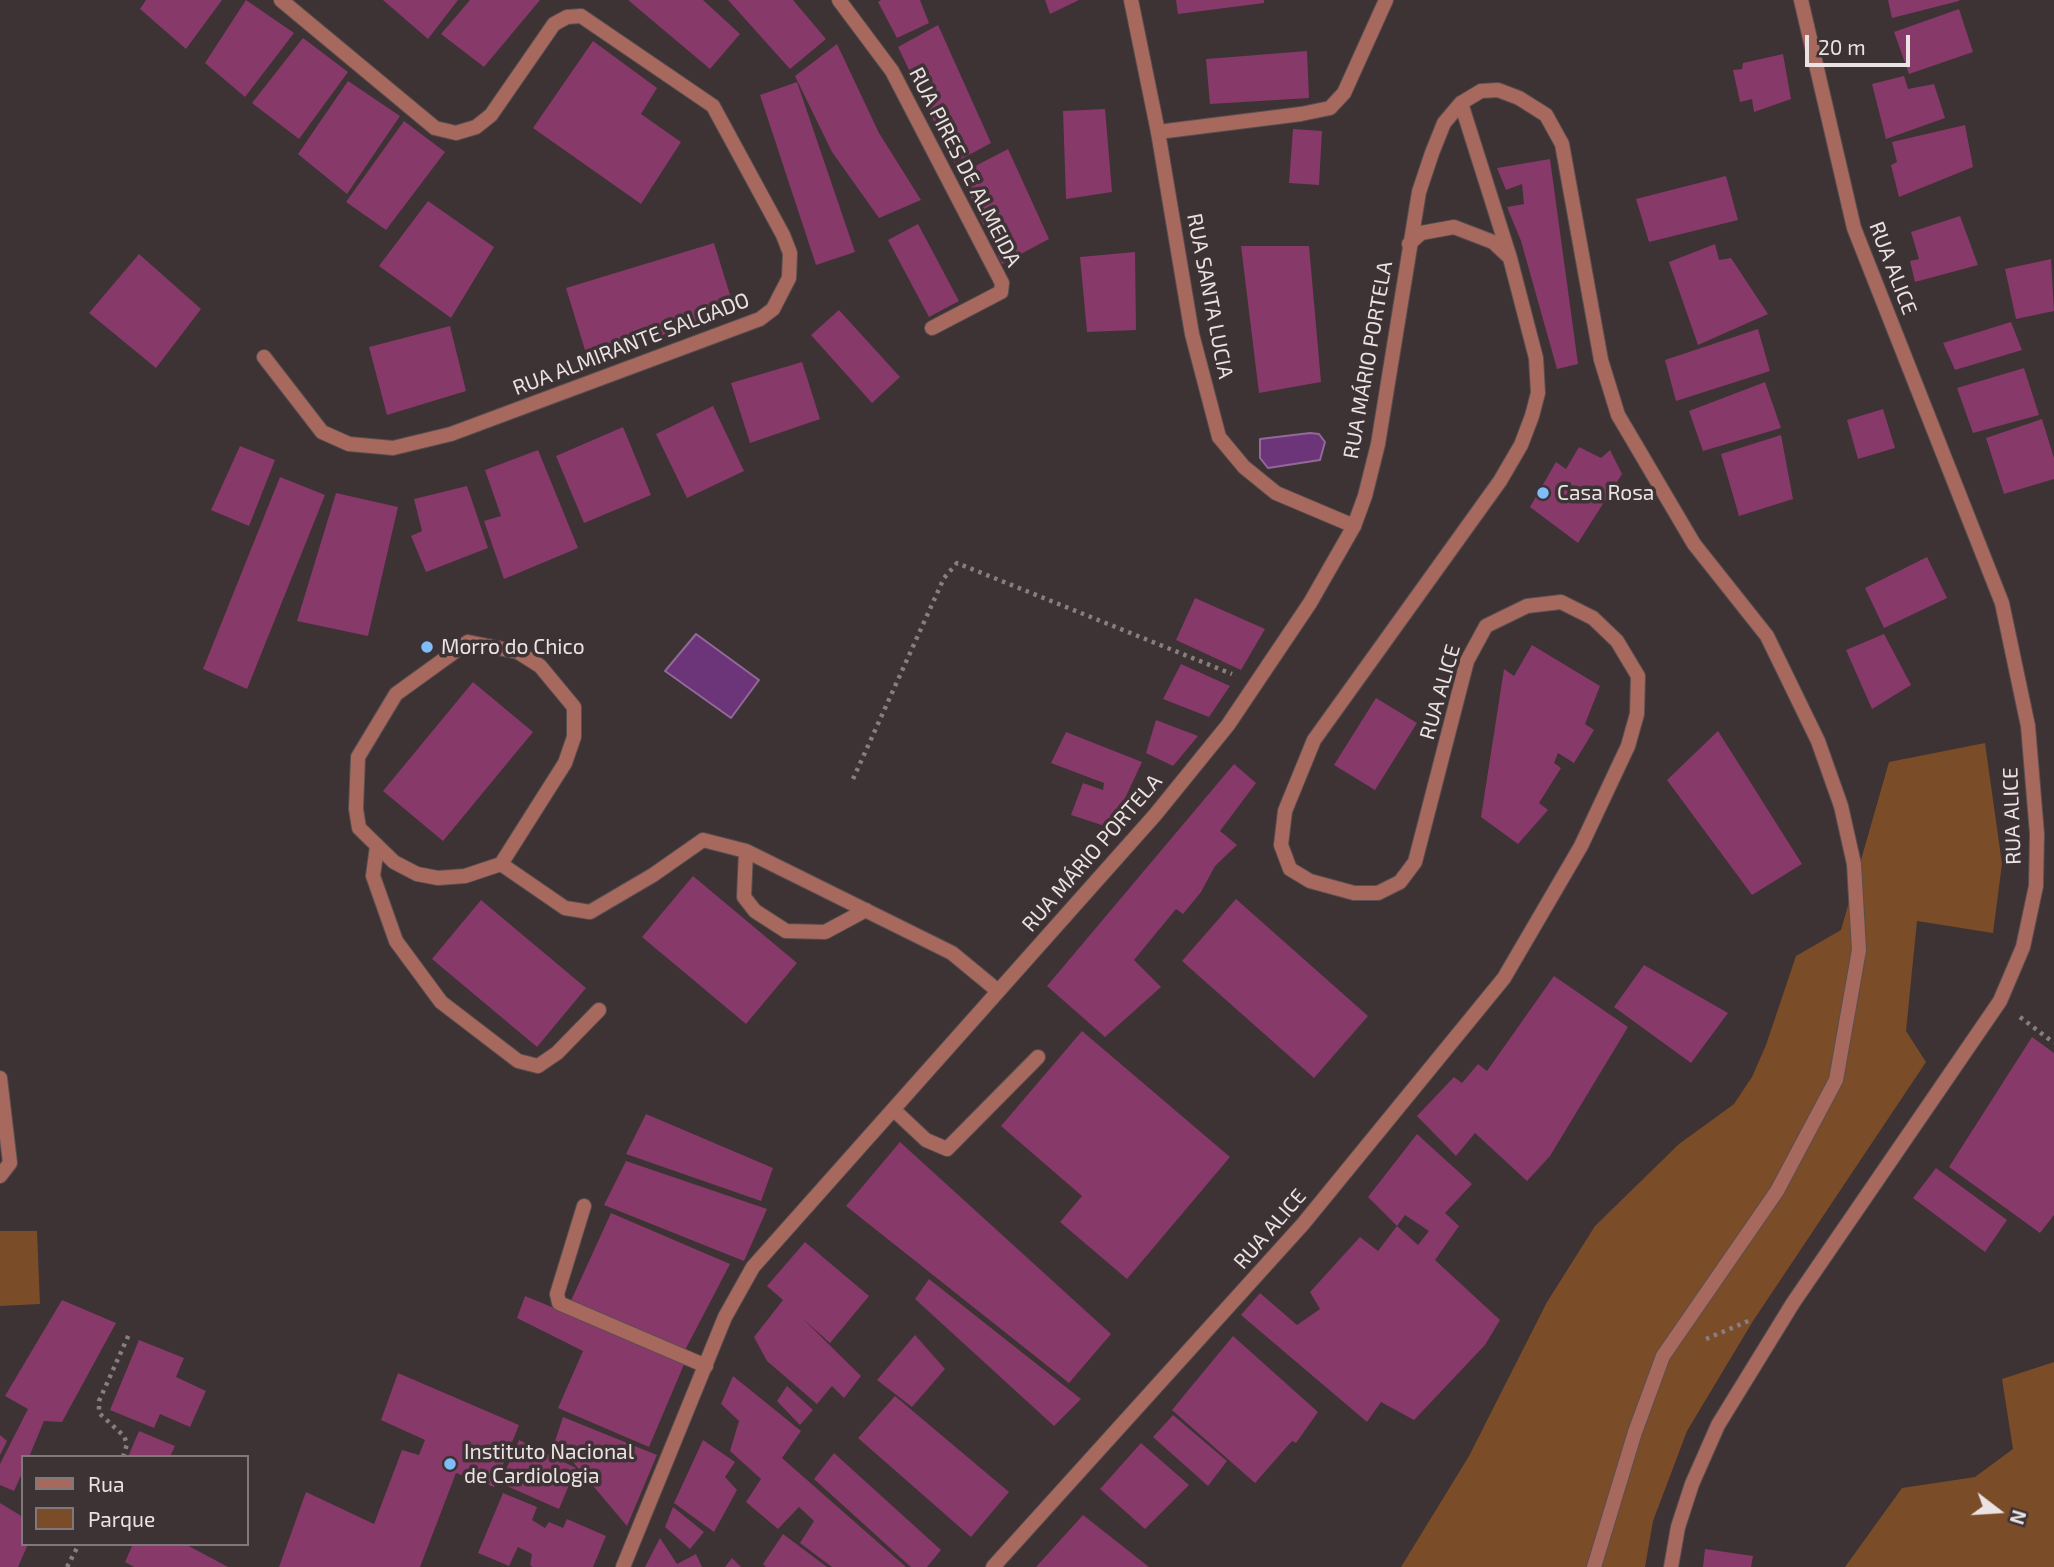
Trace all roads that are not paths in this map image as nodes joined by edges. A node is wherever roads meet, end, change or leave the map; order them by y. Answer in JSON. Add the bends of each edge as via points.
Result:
{"nodes":[{"id":1,"x":281,"y":0,"type":"edge"},
{"id":2,"x":839,"y":0,"type":"edge"},
{"id":3,"x":1131,"y":0,"type":"edge"},
{"id":4,"x":1386,"y":0,"type":"edge"},
{"id":5,"x":1801,"y":0,"type":"edge"},
{"id":6,"x":1461,"y":103,"type":"junction"},
{"id":7,"x":1158,"y":132,"type":"junction"},
{"id":8,"x":1409,"y":244,"type":"junction"},
{"id":9,"x":1510,"y":258,"type":"junction"},
{"id":10,"x":932,"y":328,"type":"dead end"},
{"id":11,"x":264,"y":357,"type":"dead end"},
{"id":12,"x":1354,"y":526,"type":"junction"},
{"id":13,"x":377,"y":846,"type":"junction"},
{"id":14,"x":746,"y":850,"type":"junction"},
{"id":15,"x":501,"y":864,"type":"junction"},
{"id":16,"x":866,"y":911,"type":"junction"},
{"id":17,"x":998,"y":991,"type":"junction"},
{"id":18,"x":599,"y":1010,"type":"dead end"},
{"id":19,"x":1038,"y":1057,"type":"dead end"},
{"id":20,"x":0,"y":1078,"type":"edge"},
{"id":21,"x":894,"y":1110,"type":"junction"},
{"id":22,"x":0,"y":1176,"type":"edge"},
{"id":23,"x":583,"y":1206,"type":"dead end"},
{"id":24,"x":706,"y":1366,"type":"junction"},
{"id":25,"x":623,"y":1567,"type":"edge"},
{"id":26,"x":993,"y":1567,"type":"edge"},
{"id":27,"x":1594,"y":1567,"type":"edge"},
{"id":28,"x":1671,"y":1567,"type":"edge"}],
"edges":[{"from":1,"to":11,"type":"street","name":"RUA ALMIRANTE SALGADO","via":[[435,128],[456,133],[491,115],[554,24],[581,16],[713,107],[783,235],[790,253],[789,278],[773,309],[760,319],[451,434],[393,448],[349,444],[322,432]]},
{"from":2,"to":10,"type":"street","name":"RUA PIRES DE ALMEIDA","via":[[891,71],[1002,283],[1001,292]]},
{"from":3,"to":7,"type":"street","name":"RUA SANTA LUCIA"},
{"from":4,"to":7,"type":"street","via":[[1344,93],[1330,108]]},
{"from":5,"to":28,"type":"street","name":"RUA ALICE","via":[[1854,228],[2002,603],[2028,726],[2038,834],[2036,886],[2023,947],[2000,1001],[1793,1303],[1718,1425],[1692,1484]]},
{"from":6,"to":8,"type":"street","name":"RUA MÁRIO PORTELA","via":[[1444,123],[1432,153]]},
{"from":6,"to":9,"type":"street","name":"RUA ALICE"},
{"from":6,"to":27,"type":"street","via":[[1480,91],[1498,90],[1519,98],[1546,115],[1563,145],[1601,360],[1618,415],[1694,544],[1768,636],[1818,741],[1841,806],[1854,864],[1859,950],[1836,1080],[1777,1191],[1663,1356]]},
{"from":7,"to":12,"type":"street","name":"RUA SANTA LUCIA","via":[[1192,334],[1219,437],[1244,467],[1276,493]]},
{"from":8,"to":9,"type":"street","via":[[1420,233],[1454,227],[1493,243]]},
{"from":8,"to":12,"type":"street","name":"RUA MÁRIO PORTELA","via":[[1378,444]]},
{"from":9,"to":26,"type":"street","name":"RUA ALICE","via":[[1536,358],[1538,393],[1529,426],[1500,481],[1314,740],[1285,811],[1281,845],[1290,869],[1310,881],[1354,893],[1378,893],[1401,882],[1415,862],[1467,661],[1486,626],[1527,606],[1561,602],[1593,618],[1617,641],[1638,676],[1637,713],[1628,746],[1581,846],[1504,978],[1303,1224]]},
{"from":12,"to":17,"type":"street","name":"RUA MÁRIO PORTELA","via":[[1310,603],[1228,725],[1155,815]]},
{"from":13,"to":15,"type":"street","via":[[394,862],[438,878],[465,876]]},
{"from":13,"to":15,"type":"street","via":[[359,828],[355,809],[358,757],[396,694],[468,642],[518,652],[540,666],[574,708],[574,737],[565,763]]},
{"from":13,"to":18,"type":"street","via":[[373,876],[396,941],[441,1002],[518,1061],[538,1066]]},
{"from":14,"to":15,"type":"street","via":[[703,840],[590,912],[565,908]]},
{"from":14,"to":16,"type":"street"},
{"from":14,"to":16,"type":"street","via":[[744,897],[755,911],[786,931],[825,932]]},
{"from":16,"to":17,"type":"street","via":[[952,953]]},
{"from":17,"to":21,"type":"street","name":"RUA MÁRIO PORTELA"},
{"from":19,"to":21,"type":"street","via":[[947,1149],[926,1140]]},
{"from":20,"to":22,"type":"street","via":[[10,1163]]},
{"from":21,"to":24,"type":"street","name":"RUA MÁRIO PORTELA","via":[[753,1267],[725,1317]]},
{"from":23,"to":24,"type":"street","via":[[556,1300]]},
{"from":24,"to":25,"type":"street","name":"RUA MÁRIO PORTELA"}]}
